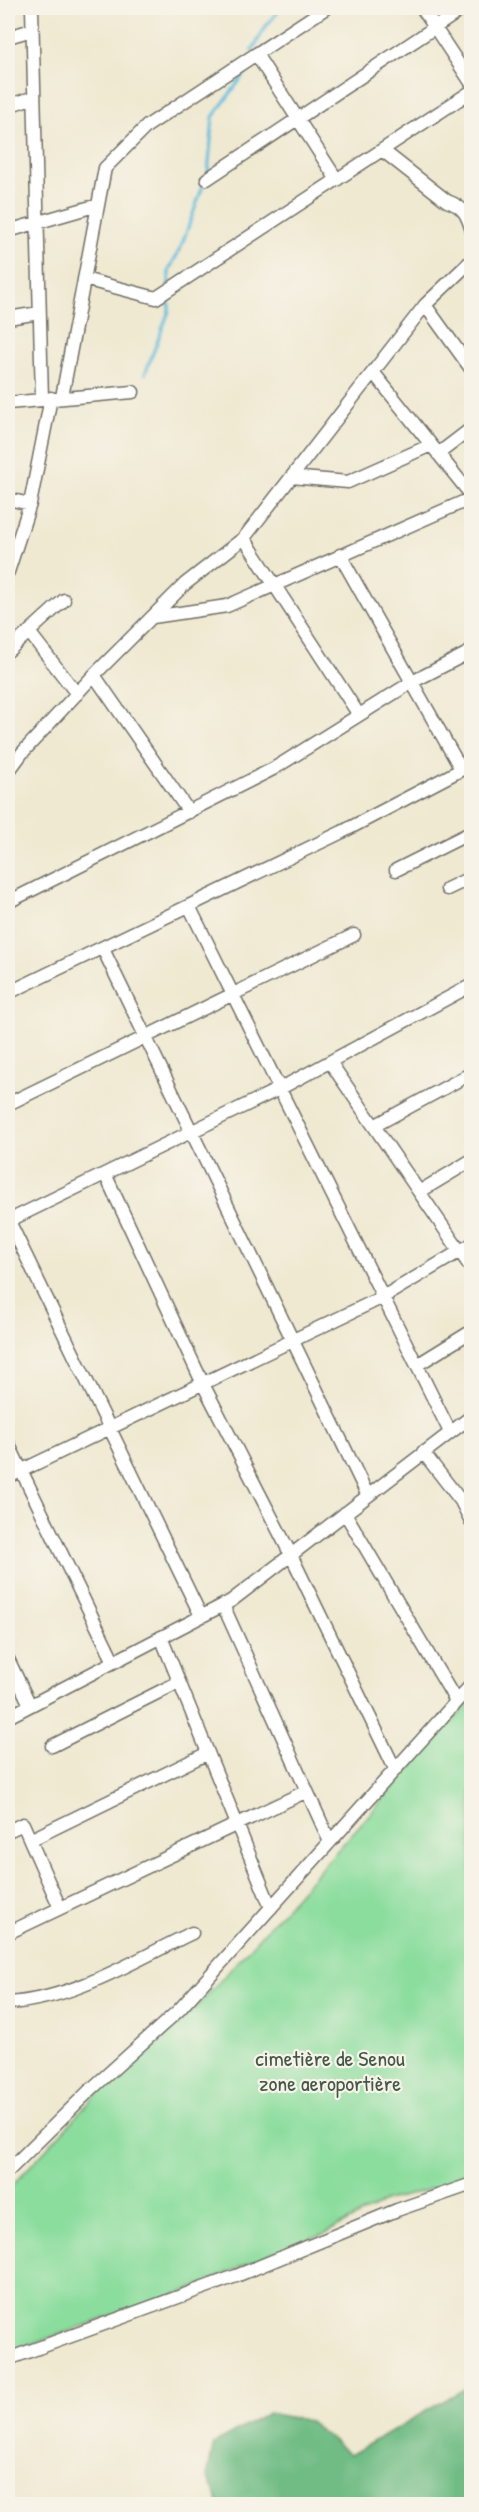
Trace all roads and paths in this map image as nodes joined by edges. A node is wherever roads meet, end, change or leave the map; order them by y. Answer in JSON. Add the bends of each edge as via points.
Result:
{"nodes":[{"id":1,"x":32,"y":8,"type":"edge"},
{"id":2,"x":326,"y":8,"type":"edge"},
{"id":3,"x":422,"y":8,"type":"edge"},
{"id":4,"x":464,"y":8,"type":"edge"},
{"id":5,"x":435,"y":27,"type":"junction"},
{"id":6,"x":32,"y":30,"type":"junction"},
{"id":7,"x":8,"y":37,"type":"edge"},
{"id":8,"x":256,"y":54,"type":"junction"},
{"id":9,"x":471,"y":84,"type":"edge"},
{"id":10,"x":471,"y":92,"type":"edge"},
{"id":11,"x":34,"y":97,"type":"junction"},
{"id":12,"x":8,"y":106,"type":"edge"},
{"id":13,"x":298,"y":119,"type":"junction"},
{"id":14,"x":382,"y":150,"type":"junction"},
{"id":15,"x":207,"y":179,"type":"dead end"},
{"id":16,"x":337,"y":180,"type":"junction"},
{"id":17,"x":98,"y":205,"type":"junction"},
{"id":18,"x":37,"y":222,"type":"junction"},
{"id":19,"x":8,"y":231,"type":"edge"},
{"id":20,"x":471,"y":231,"type":"edge"},
{"id":21,"x":471,"y":260,"type":"edge"},
{"id":22,"x":84,"y":279,"type":"junction"},
{"id":23,"x":425,"y":305,"type":"junction"},
{"id":24,"x":39,"y":313,"type":"junction"},
{"id":25,"x":8,"y":318,"type":"edge"},
{"id":26,"x":471,"y":370,"type":"edge"},
{"id":27,"x":373,"y":372,"type":"junction"},
{"id":28,"x":133,"y":392,"type":"dead end"},
{"id":29,"x":52,"y":398,"type":"junction"},
{"id":30,"x":8,"y":403,"type":"edge"},
{"id":31,"x":471,"y":428,"type":"edge"},
{"id":32,"x":434,"y":449,"type":"junction"},
{"id":33,"x":291,"y":477,"type":"junction"},
{"id":34,"x":471,"y":497,"type":"edge"},
{"id":35,"x":8,"y":499,"type":"edge"},
{"id":36,"x":30,"y":504,"type":"junction"},
{"id":37,"x":244,"y":538,"type":"junction"},
{"id":38,"x":340,"y":555,"type":"junction"},
{"id":39,"x":8,"y":572,"type":"edge"},
{"id":40,"x":274,"y":584,"type":"junction"},
{"id":41,"x":64,"y":600,"type":"dead end"},
{"id":42,"x":153,"y":616,"type":"junction"},
{"id":43,"x":29,"y":632,"type":"junction"},
{"id":44,"x":8,"y":651,"type":"edge"},
{"id":45,"x":471,"y":651,"type":"edge"},
{"id":46,"x":94,"y":675,"type":"junction"},
{"id":47,"x":412,"y":682,"type":"junction"},
{"id":48,"x":77,"y":694,"type":"junction"},
{"id":49,"x":359,"y":716,"type":"junction"},
{"id":50,"x":466,"y":766,"type":"edge"},
{"id":51,"x":8,"y":772,"type":"edge"},
{"id":52,"x":189,"y":812,"type":"junction"},
{"id":53,"x":471,"y":832,"type":"edge"},
{"id":54,"x":396,"y":870,"type":"dead end"},
{"id":55,"x":471,"y":877,"type":"edge"},
{"id":56,"x":447,"y":890,"type":"dead end"},
{"id":57,"x":8,"y":902,"type":"edge"},
{"id":58,"x":189,"y":906,"type":"junction"},
{"id":59,"x":354,"y":935,"type":"dead end"},
{"id":60,"x":103,"y":949,"type":"junction"},
{"id":61,"x":471,"y":985,"type":"edge"},
{"id":62,"x":8,"y":993,"type":"edge"},
{"id":63,"x":234,"y":994,"type":"junction"},
{"id":64,"x":146,"y":1038,"type":"junction"},
{"id":65,"x":330,"y":1062,"type":"junction"},
{"id":66,"x":471,"y":1073,"type":"edge"},
{"id":67,"x":281,"y":1088,"type":"junction"},
{"id":68,"x":8,"y":1104,"type":"edge"},
{"id":69,"x":374,"y":1126,"type":"junction"},
{"id":70,"x":192,"y":1132,"type":"junction"},
{"id":71,"x":471,"y":1160,"type":"edge"},
{"id":72,"x":105,"y":1174,"type":"junction"},
{"id":73,"x":419,"y":1192,"type":"junction"},
{"id":74,"x":8,"y":1221,"type":"edge"},
{"id":75,"x":471,"y":1244,"type":"edge"},
{"id":76,"x":459,"y":1251,"type":"junction"},
{"id":77,"x":471,"y":1269,"type":"edge"},
{"id":78,"x":383,"y":1297,"type":"junction"},
{"id":79,"x":471,"y":1331,"type":"edge"},
{"id":80,"x":293,"y":1340,"type":"junction"},
{"id":81,"x":417,"y":1365,"type":"junction"},
{"id":82,"x":203,"y":1384,"type":"junction"},
{"id":83,"x":471,"y":1416,"type":"edge"},
{"id":84,"x":110,"y":1429,"type":"junction"},
{"id":85,"x":450,"y":1432,"type":"junction"},
{"id":86,"x":8,"y":1443,"type":"edge"},
{"id":87,"x":423,"y":1452,"type":"junction"},
{"id":88,"x":21,"y":1472,"type":"junction"},
{"id":89,"x":8,"y":1477,"type":"edge"},
{"id":90,"x":368,"y":1496,"type":"junction"},
{"id":91,"x":466,"y":1498,"type":"edge"},
{"id":92,"x":345,"y":1513,"type":"junction"},
{"id":93,"x":471,"y":1523,"type":"edge"},
{"id":94,"x":291,"y":1555,"type":"junction"},
{"id":95,"x":223,"y":1605,"type":"junction"},
{"id":96,"x":201,"y":1616,"type":"junction"},
{"id":97,"x":161,"y":1637,"type":"junction"},
{"id":98,"x":8,"y":1659,"type":"edge"},
{"id":99,"x":114,"y":1662,"type":"junction"},
{"id":100,"x":179,"y":1682,"type":"junction"},
{"id":101,"x":471,"y":1684,"type":"edge"},
{"id":102,"x":456,"y":1701,"type":"junction"},
{"id":103,"x":30,"y":1706,"type":"junction"},
{"id":104,"x":8,"y":1717,"type":"edge"},
{"id":105,"x":52,"y":1746,"type":"dead end"},
{"id":106,"x":208,"y":1753,"type":"junction"},
{"id":107,"x":395,"y":1769,"type":"junction"},
{"id":108,"x":306,"y":1791,"type":"junction"},
{"id":109,"x":237,"y":1824,"type":"junction"},
{"id":110,"x":8,"y":1832,"type":"edge"},
{"id":111,"x":30,"y":1840,"type":"junction"},
{"id":112,"x":330,"y":1842,"type":"junction"},
{"id":113,"x":60,"y":1908,"type":"junction"},
{"id":114,"x":271,"y":1908,"type":"junction"},
{"id":115,"x":8,"y":1933,"type":"edge"},
{"id":116,"x":192,"y":1933,"type":"dead end"},
{"id":117,"x":8,"y":2003,"type":"edge"},
{"id":118,"x":8,"y":2171,"type":"edge"},
{"id":119,"x":471,"y":2184,"type":"edge"},
{"id":120,"x":8,"y":2359,"type":"edge"}],
"edges":[{"from":1,"to":6,"type":"street"},
{"from":2,"to":8,"type":"street"},
{"from":3,"to":5,"type":"street"},
{"from":4,"to":5,"type":"street"},
{"from":5,"to":9,"type":"street"},
{"from":5,"to":13,"type":"street"},
{"from":6,"to":7,"type":"street"},
{"from":6,"to":11,"type":"street"},
{"from":8,"to":13,"type":"street"},
{"from":8,"to":17,"type":"street","via":[[147,126],[105,168]]},
{"from":10,"to":14,"type":"street"},
{"from":11,"to":12,"type":"street"},
{"from":11,"to":18,"type":"street"},
{"from":13,"to":15,"type":"street"},
{"from":13,"to":16,"type":"street"},
{"from":14,"to":16,"type":"street"},
{"from":14,"to":20,"type":"street","via":[[467,212]]},
{"from":16,"to":22,"type":"street","via":[[156,298]]},
{"from":17,"to":18,"type":"street"},
{"from":17,"to":22,"type":"street"},
{"from":18,"to":19,"type":"street"},
{"from":18,"to":24,"type":"street"},
{"from":21,"to":23,"type":"street"},
{"from":22,"to":29,"type":"street"},
{"from":23,"to":26,"type":"street"},
{"from":23,"to":27,"type":"street"},
{"from":24,"to":25,"type":"street"},
{"from":24,"to":29,"type":"street"},
{"from":27,"to":32,"type":"street"},
{"from":27,"to":33,"type":"street"},
{"from":28,"to":29,"type":"street"},
{"from":29,"to":30,"type":"street"},
{"from":29,"to":36,"type":"street"},
{"from":31,"to":32,"type":"street"},
{"from":32,"to":33,"type":"street","via":[[348,482]]},
{"from":32,"to":34,"type":"street"},
{"from":33,"to":37,"type":"street"},
{"from":34,"to":38,"type":"street"},
{"from":35,"to":36,"type":"street"},
{"from":36,"to":39,"type":"street"},
{"from":37,"to":40,"type":"street"},
{"from":37,"to":42,"type":"street","via":[[185,584]]},
{"from":38,"to":40,"type":"street"},
{"from":38,"to":47,"type":"street"},
{"from":40,"to":42,"type":"street","via":[[227,606]]},
{"from":40,"to":49,"type":"street"},
{"from":41,"to":43,"type":"street"},
{"from":42,"to":46,"type":"street"},
{"from":43,"to":44,"type":"street"},
{"from":43,"to":48,"type":"street"},
{"from":45,"to":47,"type":"street"},
{"from":46,"to":48,"type":"street"},
{"from":46,"to":52,"type":"street"},
{"from":47,"to":49,"type":"street"},
{"from":47,"to":50,"type":"street"},
{"from":48,"to":51,"type":"street"},
{"from":49,"to":52,"type":"street","via":[[273,769]]},
{"from":50,"to":58,"type":"street"},
{"from":52,"to":57,"type":"street"},
{"from":53,"to":54,"type":"street"},
{"from":55,"to":56,"type":"street"},
{"from":58,"to":60,"type":"street"},
{"from":58,"to":63,"type":"street"},
{"from":59,"to":63,"type":"street"},
{"from":60,"to":62,"type":"street"},
{"from":60,"to":64,"type":"street"},
{"from":61,"to":65,"type":"street"},
{"from":63,"to":64,"type":"street"},
{"from":63,"to":67,"type":"street"},
{"from":64,"to":68,"type":"street"},
{"from":64,"to":70,"type":"street"},
{"from":65,"to":67,"type":"street"},
{"from":65,"to":69,"type":"street"},
{"from":66,"to":69,"type":"street"},
{"from":67,"to":70,"type":"street"},
{"from":67,"to":78,"type":"street"},
{"from":69,"to":73,"type":"street"},
{"from":70,"to":72,"type":"street"},
{"from":70,"to":80,"type":"street"},
{"from":71,"to":73,"type":"street"},
{"from":72,"to":74,"type":"street"},
{"from":72,"to":82,"type":"street"},
{"from":73,"to":76,"type":"street"},
{"from":74,"to":84,"type":"street"},
{"from":75,"to":76,"type":"street"},
{"from":76,"to":77,"type":"street"},
{"from":76,"to":78,"type":"street"},
{"from":78,"to":80,"type":"street"},
{"from":78,"to":81,"type":"street"},
{"from":79,"to":81,"type":"street"},
{"from":80,"to":82,"type":"street"},
{"from":80,"to":90,"type":"street"},
{"from":81,"to":85,"type":"street"},
{"from":82,"to":84,"type":"street"},
{"from":82,"to":94,"type":"street"},
{"from":83,"to":85,"type":"street"},
{"from":84,"to":88,"type":"street"},
{"from":84,"to":96,"type":"street"},
{"from":85,"to":87,"type":"street"},
{"from":86,"to":88,"type":"street"},
{"from":87,"to":90,"type":"street"},
{"from":87,"to":91,"type":"street"},
{"from":88,"to":89,"type":"street"},
{"from":88,"to":99,"type":"street"},
{"from":90,"to":92,"type":"street"},
{"from":91,"to":93,"type":"street"},
{"from":92,"to":94,"type":"street"},
{"from":92,"to":102,"type":"street"},
{"from":94,"to":95,"type":"street"},
{"from":94,"to":107,"type":"street"},
{"from":95,"to":96,"type":"street"},
{"from":95,"to":108,"type":"street"},
{"from":96,"to":97,"type":"street"},
{"from":97,"to":99,"type":"street"},
{"from":97,"to":100,"type":"street"},
{"from":98,"to":103,"type":"street"},
{"from":99,"to":103,"type":"street"},
{"from":100,"to":105,"type":"street"},
{"from":100,"to":106,"type":"street"},
{"from":101,"to":102,"type":"street"},
{"from":102,"to":107,"type":"street"},
{"from":103,"to":104,"type":"street"},
{"from":106,"to":109,"type":"street"},
{"from":106,"to":111,"type":"street"},
{"from":107,"to":112,"type":"street"},
{"from":108,"to":109,"type":"street"},
{"from":108,"to":112,"type":"street"},
{"from":109,"to":113,"type":"street"},
{"from":109,"to":114,"type":"street"},
{"from":110,"to":111,"type":"street","via":[[23,1824]]},
{"from":111,"to":113,"type":"street"},
{"from":112,"to":114,"type":"street"},
{"from":113,"to":115,"type":"street"},
{"from":114,"to":118,"type":"street","via":[[179,2010]]},
{"from":116,"to":117,"type":"street","via":[[67,1992]]},
{"from":119,"to":120,"type":"street"}]}
